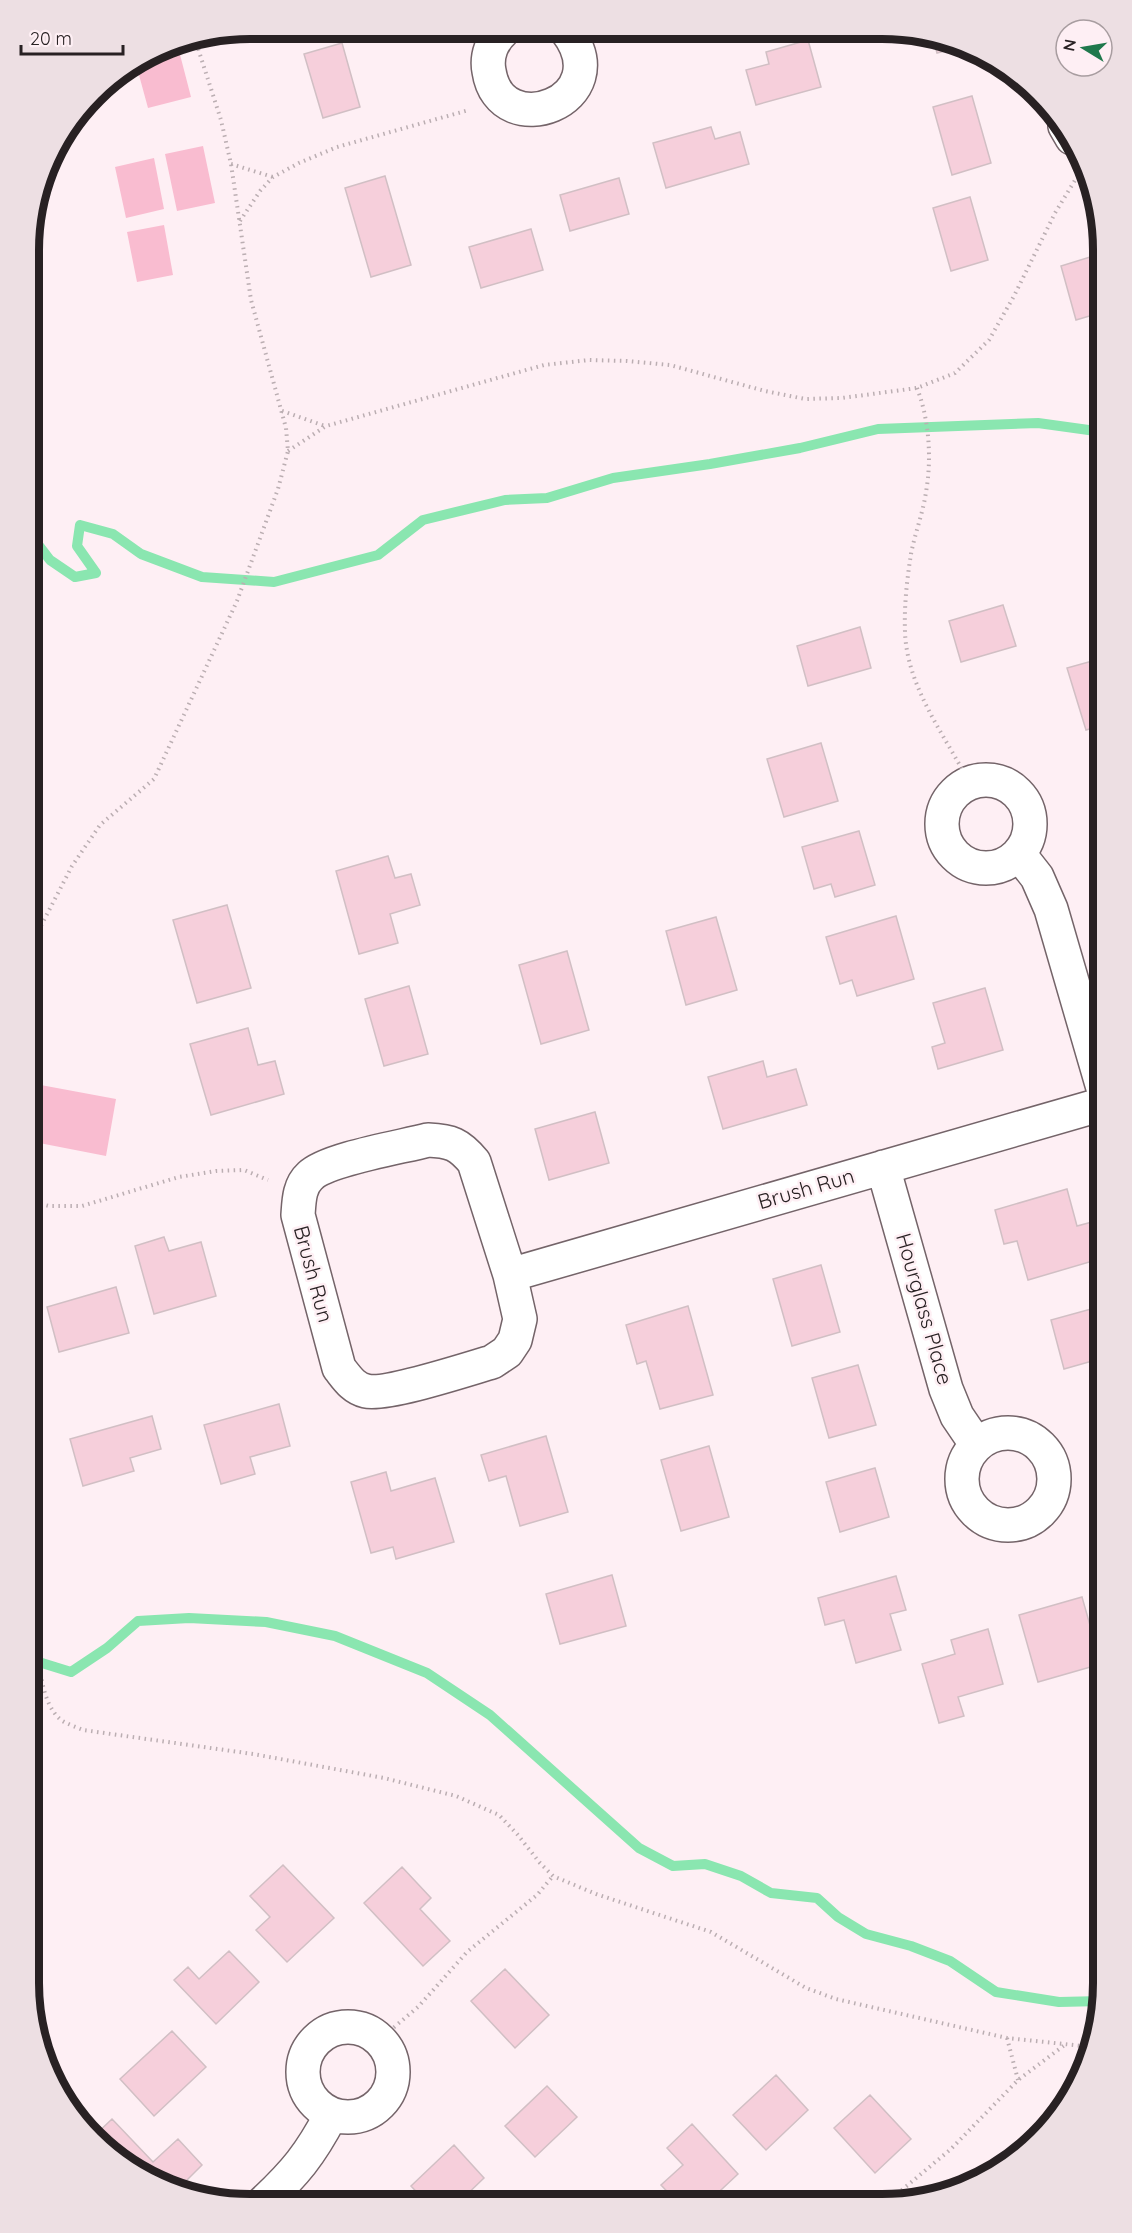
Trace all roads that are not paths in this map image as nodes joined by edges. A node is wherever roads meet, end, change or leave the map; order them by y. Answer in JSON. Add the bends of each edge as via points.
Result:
{"nodes":[{"id":1,"x":497,"y":39,"type":"edge"},
{"id":2,"x":572,"y":39,"type":"edge"},
{"id":3,"x":1019,"y":854,"type":"junction"},
{"id":4,"x":1093,"y":1054,"type":"edge"},
{"id":5,"x":1093,"y":1107,"type":"edge"},
{"id":6,"x":883,"y":1167,"type":"junction"},
{"id":7,"x":510,"y":1275,"type":"junction"},
{"id":8,"x":976,"y":1444,"type":"dead end"},
{"id":9,"x":331,"y":2115,"type":"junction"},
{"id":10,"x":272,"y":2194,"type":"edge"}],
"edges":[{"from":1,"to":2,"type":"street","via":[[487,64],[490,78],[499,95],[514,106],[532,111],[552,107],[565,99],[577,82],[580,63]]},
{"from":3,"to":3,"type":"street","via":[[1028,839],[1030,819],[1018,793],[1004,782],[987,779],[969,782],[954,792],[944,806],[941,826],[944,841],[954,855],[967,865],[986,868],[1002,865]]},
{"from":3,"to":4,"type":"street","via":[[1036,877],[1051,909]]},
{"from":5,"to":6,"type":"street","name":"Brush Run"},
{"from":6,"to":7,"type":"street","name":"Brush Run"},
{"from":6,"to":8,"type":"street","name":"Hourglass Place","via":[[946,1389],[957,1416]]},
{"from":7,"to":7,"type":"street","name":"Brush Run","via":[[520,1319],[515,1340],[507,1352],[492,1362],[385,1391],[367,1392],[352,1385],[339,1368],[298,1215],[300,1193],[310,1176],[329,1164],[428,1140],[448,1141],[463,1149],[474,1162]]},
{"from":9,"to":9,"type":"street","via":[[314,2104],[305,2090],[302,2071],[306,2052],[329,2030],[347,2026],[365,2029],[386,2047],[393,2064],[393,2082],[381,2104],[367,2114],[349,2118]]},
{"from":9,"to":10,"type":"street","via":[[315,2146]]}]}
